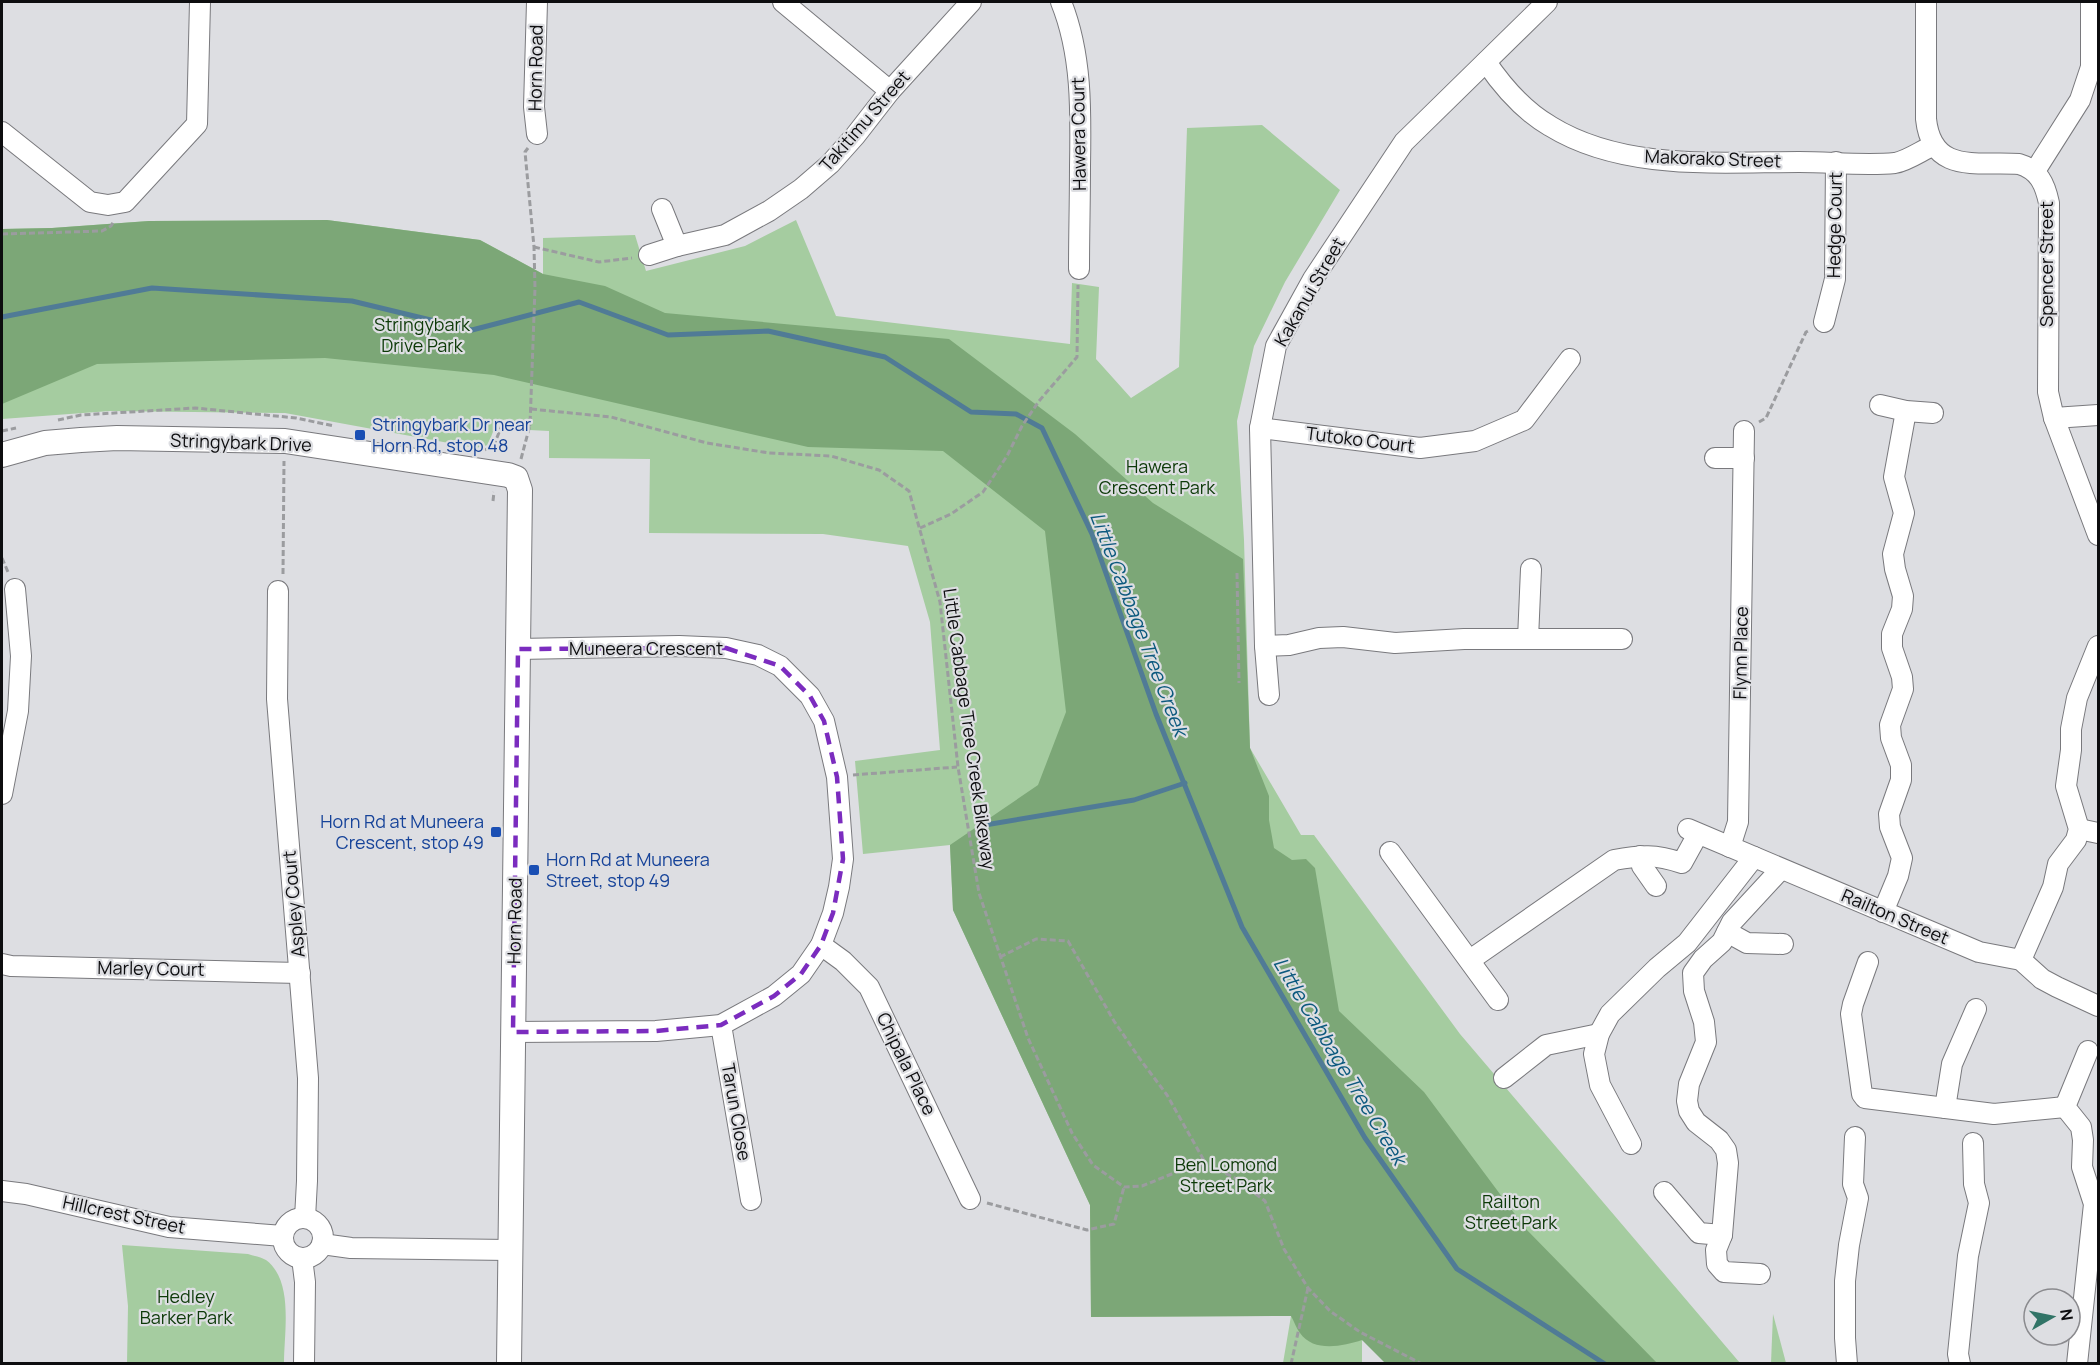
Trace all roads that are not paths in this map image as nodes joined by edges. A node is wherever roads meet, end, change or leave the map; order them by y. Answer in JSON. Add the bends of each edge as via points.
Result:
{"nodes":[{"id":1,"x":200,"y":2,"type":"edge"},
{"id":2,"x":537,"y":2,"type":"edge"},
{"id":3,"x":783,"y":2,"type":"edge"},
{"id":4,"x":970,"y":2,"type":"edge"},
{"id":5,"x":1061,"y":2,"type":"edge"},
{"id":6,"x":1547,"y":2,"type":"edge"},
{"id":7,"x":1926,"y":2,"type":"edge"},
{"id":8,"x":2091,"y":2,"type":"edge"},
{"id":9,"x":1486,"y":62,"type":"junction"},
{"id":10,"x":890,"y":91,"type":"junction"},
{"id":11,"x":2,"y":132,"type":"edge"},
{"id":12,"x":537,"y":134,"type":"road end"},
{"id":13,"x":1932,"y":146,"type":"junction"},
{"id":14,"x":1836,"y":162,"type":"junction"},
{"id":15,"x":2035,"y":171,"type":"junction"},
{"id":16,"x":662,"y":209,"type":"dead end"},
{"id":17,"x":677,"y":246,"type":"junction"},
{"id":18,"x":649,"y":255,"type":"road end"},
{"id":19,"x":1079,"y":269,"type":"road end"},
{"id":20,"x":1824,"y":322,"type":"road end"},
{"id":21,"x":1570,"y":359,"type":"dead end"},
{"id":22,"x":1880,"y":405,"type":"dead end"},
{"id":23,"x":1906,"y":411,"type":"junction"},
{"id":24,"x":1934,"y":413,"type":"dead end"},
{"id":25,"x":2098,"y":415,"type":"edge"},
{"id":26,"x":2054,"y":418,"type":"junction"},
{"id":27,"x":1260,"y":428,"type":"junction"},
{"id":28,"x":1744,"y":431,"type":"road end"},
{"id":29,"x":2,"y":455,"type":"edge"},
{"id":30,"x":1715,"y":458,"type":"dead end"},
{"id":31,"x":1744,"y":458,"type":"junction"},
{"id":32,"x":516,"y":478,"type":"joint"},
{"id":33,"x":2098,"y":533,"type":"edge"},
{"id":34,"x":1531,"y":569,"type":"dead end"},
{"id":35,"x":15,"y":589,"type":"dead end"},
{"id":36,"x":278,"y":591,"type":"road end"},
{"id":37,"x":1528,"y":639,"type":"junction"},
{"id":38,"x":1622,"y":639,"type":"dead end"},
{"id":39,"x":1265,"y":646,"type":"junction"},
{"id":40,"x":2098,"y":646,"type":"edge"},
{"id":41,"x":518,"y":649,"type":"junction"},
{"id":42,"x":2093,"y":673,"type":"edge"},
{"id":43,"x":1269,"y":695,"type":"dead end"},
{"id":44,"x":2,"y":794,"type":"edge"},
{"id":45,"x":2079,"y":829,"type":"junction"},
{"id":46,"x":2098,"y":834,"type":"edge"},
{"id":47,"x":1730,"y":847,"type":"junction"},
{"id":48,"x":1390,"y":852,"type":"dead end"},
{"id":49,"x":1640,"y":856,"type":"junction"},
{"id":50,"x":1754,"y":857,"type":"junction"},
{"id":51,"x":1781,"y":869,"type":"junction"},
{"id":52,"x":1656,"y":886,"type":"dead end"},
{"id":53,"x":1883,"y":912,"type":"junction"},
{"id":54,"x":1727,"y":932,"type":"junction"},
{"id":55,"x":1783,"y":944,"type":"dead end"},
{"id":56,"x":821,"y":945,"type":"junction"},
{"id":57,"x":1470,"y":960,"type":"junction"},
{"id":58,"x":2021,"y":960,"type":"junction"},
{"id":59,"x":1868,"y":962,"type":"dead end"},
{"id":60,"x":2,"y":964,"type":"edge"},
{"id":61,"x":300,"y":973,"type":"junction"},
{"id":62,"x":1498,"y":1000,"type":"dead end"},
{"id":63,"x":2098,"y":1006,"type":"edge"},
{"id":64,"x":1976,"y":1009,"type":"dead end"},
{"id":65,"x":721,"y":1025,"type":"junction"},
{"id":66,"x":513,"y":1032,"type":"junction"},
{"id":67,"x":1599,"y":1034,"type":"junction"},
{"id":68,"x":2088,"y":1052,"type":"dead end"},
{"id":69,"x":1504,"y":1078,"type":"dead end"},
{"id":70,"x":2065,"y":1107,"type":"junction"},
{"id":71,"x":1945,"y":1108,"type":"junction"},
{"id":72,"x":1855,"y":1137,"type":"dead end"},
{"id":73,"x":1973,"y":1143,"type":"dead end"},
{"id":74,"x":1631,"y":1144,"type":"dead end"},
{"id":75,"x":2,"y":1191,"type":"edge"},
{"id":76,"x":1664,"y":1192,"type":"dead end"},
{"id":77,"x":970,"y":1199,"type":"road end"},
{"id":78,"x":752,"y":1200,"type":"dead end"},
{"id":79,"x":304,"y":1218,"type":"junction"},
{"id":80,"x":1722,"y":1235,"type":"junction"},
{"id":81,"x":283,"y":1236,"type":"junction"},
{"id":82,"x":322,"y":1244,"type":"junction"},
{"id":83,"x":509,"y":1250,"type":"junction"},
{"id":84,"x":302,"y":1258,"type":"junction"},
{"id":85,"x":1760,"y":1274,"type":"dead end"},
{"id":86,"x":2089,"y":1333,"type":"edge"},
{"id":87,"x":303,"y":1364,"type":"edge"},
{"id":88,"x":509,"y":1364,"type":"edge"},
{"id":89,"x":1847,"y":1364,"type":"edge"},
{"id":90,"x":1960,"y":1364,"type":"edge"},
{"id":91,"x":2077,"y":1364,"type":"edge"}],
"edges":[{"from":1,"to":11,"type":"street","via":[[197,124],[125,202],[108,206],[90,202]]},
{"from":2,"to":12,"type":"street","name":"Horn Road"},
{"from":3,"to":10,"type":"street"},
{"from":4,"to":10,"type":"street","name":"Takitimu Street"},
{"from":5,"to":19,"type":"street","name":"Hawera Court","via":[[1078,65]]},
{"from":6,"to":9,"type":"street","name":"Kakanui Street"},
{"from":7,"to":13,"type":"street","via":[[1926,119]]},
{"from":8,"to":15,"type":"street","via":[[2091,68],[2079,100]]},
{"from":9,"to":14,"type":"street","name":"Makorako Street","via":[[1521,104],[1550,126],[1618,153],[1699,162]]},
{"from":9,"to":27,"type":"street","name":"Kakanui Street","via":[[1404,142],[1313,279],[1276,346]]},
{"from":10,"to":17,"type":"street","name":"Takitimu Street","via":[[830,164],[793,194],[725,235]]},
{"from":13,"to":14,"type":"street","name":"Makorako Street","via":[[1898,163]]},
{"from":13,"to":15,"type":"street","via":[[1958,163],[2019,164]]},
{"from":14,"to":20,"type":"street","name":"Hedge Court","via":[[1835,279]]},
{"from":15,"to":26,"type":"street","name":"Spencer Street","via":[[2046,185],[2049,203],[2048,392]]},
{"from":16,"to":17,"type":"street"},
{"from":17,"to":18,"type":"street","name":"Takitimu Street"},
{"from":21,"to":27,"type":"street","name":"Tutoko Court","via":[[1524,420],[1475,441],[1420,448]]},
{"from":22,"to":23,"type":"street"},
{"from":23,"to":24,"type":"street"},
{"from":23,"to":53,"type":"street","via":[[1894,477],[1904,513],[1893,554],[1903,596],[1892,634],[1903,689],[1890,725],[1901,780],[1889,814],[1902,858]]},
{"from":25,"to":26,"type":"street"},
{"from":26,"to":33,"type":"street","name":"Spencer Street"},
{"from":27,"to":39,"type":"street","name":"Kakanui Street"},
{"from":28,"to":31,"type":"street","name":"Flynn Place"},
{"from":29,"to":32,"type":"street","name":"Stringybark Drive","via":[[45,443],[117,438],[285,441]]},
{"from":30,"to":31,"type":"street"},
{"from":31,"to":47,"type":"street","name":"Flynn Place","via":[[1738,822]]},
{"from":32,"to":41,"type":"street","name":"Horn Road","via":[[520,490]]},
{"from":34,"to":37,"type":"street"},
{"from":35,"to":44,"type":"street","via":[[21,656],[18,711]]},
{"from":36,"to":61,"type":"street","name":"Aspley Court","via":[[277,699]]},
{"from":37,"to":38,"type":"street"},
{"from":37,"to":39,"type":"street","via":[[1395,643],[1343,637]]},
{"from":39,"to":43,"type":"street","name":"Kakanui Street"},
{"from":40,"to":42,"type":"street"},
{"from":41,"to":56,"type":"street","name":"Muneera Crescent","via":[[726,648],[758,655],[780,666],[810,696],[824,721],[837,777],[843,859],[837,896]]},
{"from":41,"to":66,"type":"street","name":"Horn Road"},
{"from":42,"to":45,"type":"street","via":[[2072,713],[2066,786]]},
{"from":45,"to":46,"type":"street"},
{"from":45,"to":58,"type":"street","via":[[2076,840],[2058,864],[2053,887]]},
{"from":47,"to":49,"type":"street","name":"Railton Street","via":[[1693,832],[1682,863],[1663,856]]},
{"from":47,"to":50,"type":"street","name":"Railton Street"},
{"from":48,"to":57,"type":"street"},
{"from":49,"to":52,"type":"street"},
{"from":49,"to":57,"type":"street","via":[[1614,860]]},
{"from":50,"to":51,"type":"street","name":"Railton Street"},
{"from":50,"to":67,"type":"street","via":[[1687,943],[1610,1014]]},
{"from":51,"to":53,"type":"street","name":"Railton Street"},
{"from":51,"to":54,"type":"street"},
{"from":53,"to":58,"type":"street","name":"Railton Street","via":[[1979,952]]},
{"from":54,"to":55,"type":"street","via":[[1747,943]]},
{"from":54,"to":80,"type":"street","via":[[1693,973],[1706,1042],[1689,1084],[1687,1101],[1696,1122],[1726,1149]]},
{"from":56,"to":65,"type":"street","name":"Muneera Crescent","via":[[801,974],[774,996]]},
{"from":56,"to":77,"type":"street","name":"Chipala Place","via":[[869,987]]},
{"from":57,"to":62,"type":"street"},
{"from":58,"to":63,"type":"street","via":[[2042,979]]},
{"from":59,"to":71,"type":"street","via":[[1851,1014],[1862,1094],[1870,1099]]},
{"from":60,"to":61,"type":"street","name":"Marley Court"},
{"from":61,"to":79,"type":"street","name":"Aspley Court","via":[[308,1078]]},
{"from":64,"to":71,"type":"street","via":[[1952,1064]]},
{"from":65,"to":66,"type":"street","name":"Muneera Crescent","via":[[656,1031]]},
{"from":65,"to":78,"type":"street","name":"Tarun Close"},
{"from":66,"to":83,"type":"street","name":"Horn Road"},
{"from":67,"to":69,"type":"street","via":[[1546,1045]]},
{"from":67,"to":74,"type":"street","via":[[1594,1054],[1600,1085]]},
{"from":68,"to":70,"type":"street"},
{"from":70,"to":71,"type":"street","via":[[1994,1114]]},
{"from":70,"to":86,"type":"street","via":[[2081,1127],[2082,1167],[2094,1204]]},
{"from":72,"to":89,"type":"street","via":[[1853,1185],[1858,1198],[1845,1281]]},
{"from":73,"to":90,"type":"street","via":[[1978,1203],[1968,1256]]},
{"from":75,"to":81,"type":"street","name":"Hillcrest Street","via":[[169,1227]]},
{"from":76,"to":80,"type":"street","via":[[1699,1233]]},
{"from":79,"to":81,"type":"street","via":[[287,1225]]},
{"from":79,"to":82,"type":"street","via":[[320,1226]]},
{"from":80,"to":85,"type":"street","via":[[1716,1250],[1717,1264],[1724,1272]]},
{"from":81,"to":84,"type":"street","via":[[290,1254]]},
{"from":82,"to":83,"type":"street","via":[[351,1248]]},
{"from":82,"to":84,"type":"street","via":[[315,1254]]},
{"from":83,"to":88,"type":"street","name":"Horn Road"},
{"from":84,"to":87,"type":"street"},
{"from":86,"to":91,"type":"street"}]}
